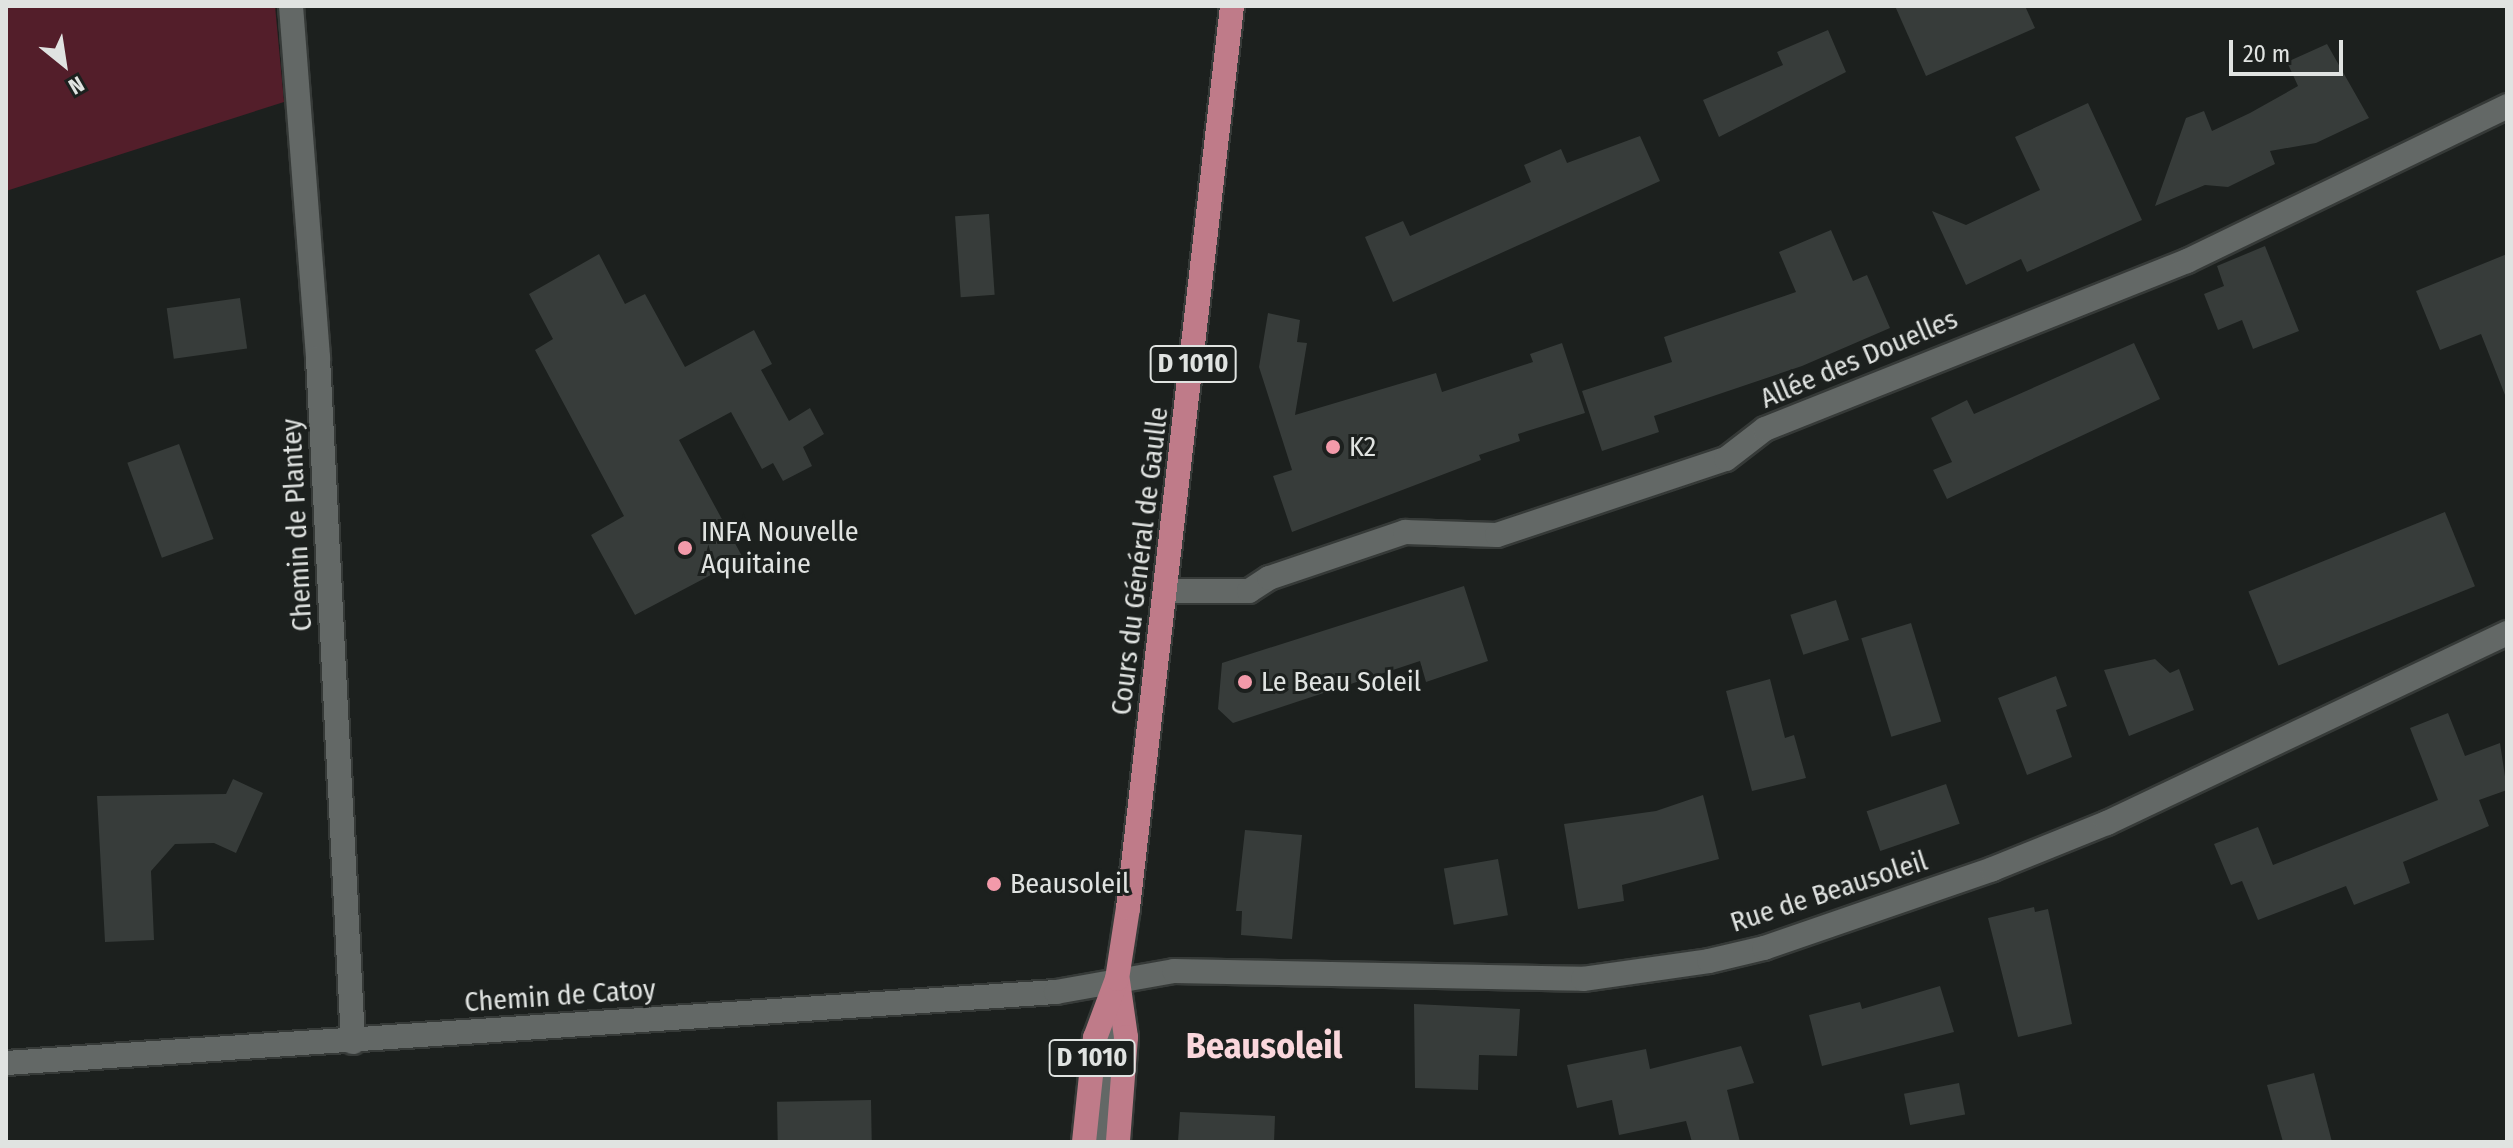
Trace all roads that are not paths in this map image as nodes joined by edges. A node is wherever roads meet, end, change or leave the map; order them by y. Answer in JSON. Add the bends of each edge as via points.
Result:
{"nodes":[{"id":1,"x":291,"y":6,"type":"edge"},
{"id":2,"x":1232,"y":6,"type":"edge"},
{"id":3,"x":2507,"y":106,"type":"edge"},
{"id":4,"x":1168,"y":591,"type":"junction"},
{"id":5,"x":2507,"y":633,"type":"edge"},
{"id":6,"x":1117,"y":979,"type":"junction"},
{"id":7,"x":353,"y":1042,"type":"junction"},
{"id":8,"x":6,"y":1063,"type":"edge"},
{"id":9,"x":1084,"y":1142,"type":"edge"},
{"id":10,"x":1102,"y":1142,"type":"edge"},
{"id":11,"x":1118,"y":1142,"type":"edge"}],
"edges":[{"from":1,"to":7,"type":"street","name":"Chemin de Plantey","via":[[318,358]]},
{"from":2,"to":4,"type":"main road","name":"Cours du Général de Gaulle","number":"D 1010"},
{"from":3,"to":4,"type":"street","name":"Allée des Douelles","via":[[2187,261],[1765,429],[1726,459],[1497,535],[1405,532],[1269,578],[1249,591]]},
{"from":4,"to":6,"type":"main road","name":"Cours du Général de Gaulle","number":"D 1010"},
{"from":5,"to":6,"type":"street","name":"Rue de Beausoleil","via":[[2107,823],[1764,948],[1583,979],[1207,971]]},
{"from":6,"to":7,"type":"street","name":"Chemin de Catoy","via":[[1056,992]]},
{"from":6,"to":9,"type":"main road","name":"Cours du Général de Gaulle","number":"D 1010","via":[[1095,1038]]},
{"from":6,"to":10,"type":"street"},
{"from":6,"to":11,"type":"main road","name":"Cours du Général de Gaulle","number":"D 1010","via":[[1126,1037]]},
{"from":7,"to":8,"type":"street","name":"Chemin de Catoy"}]}
